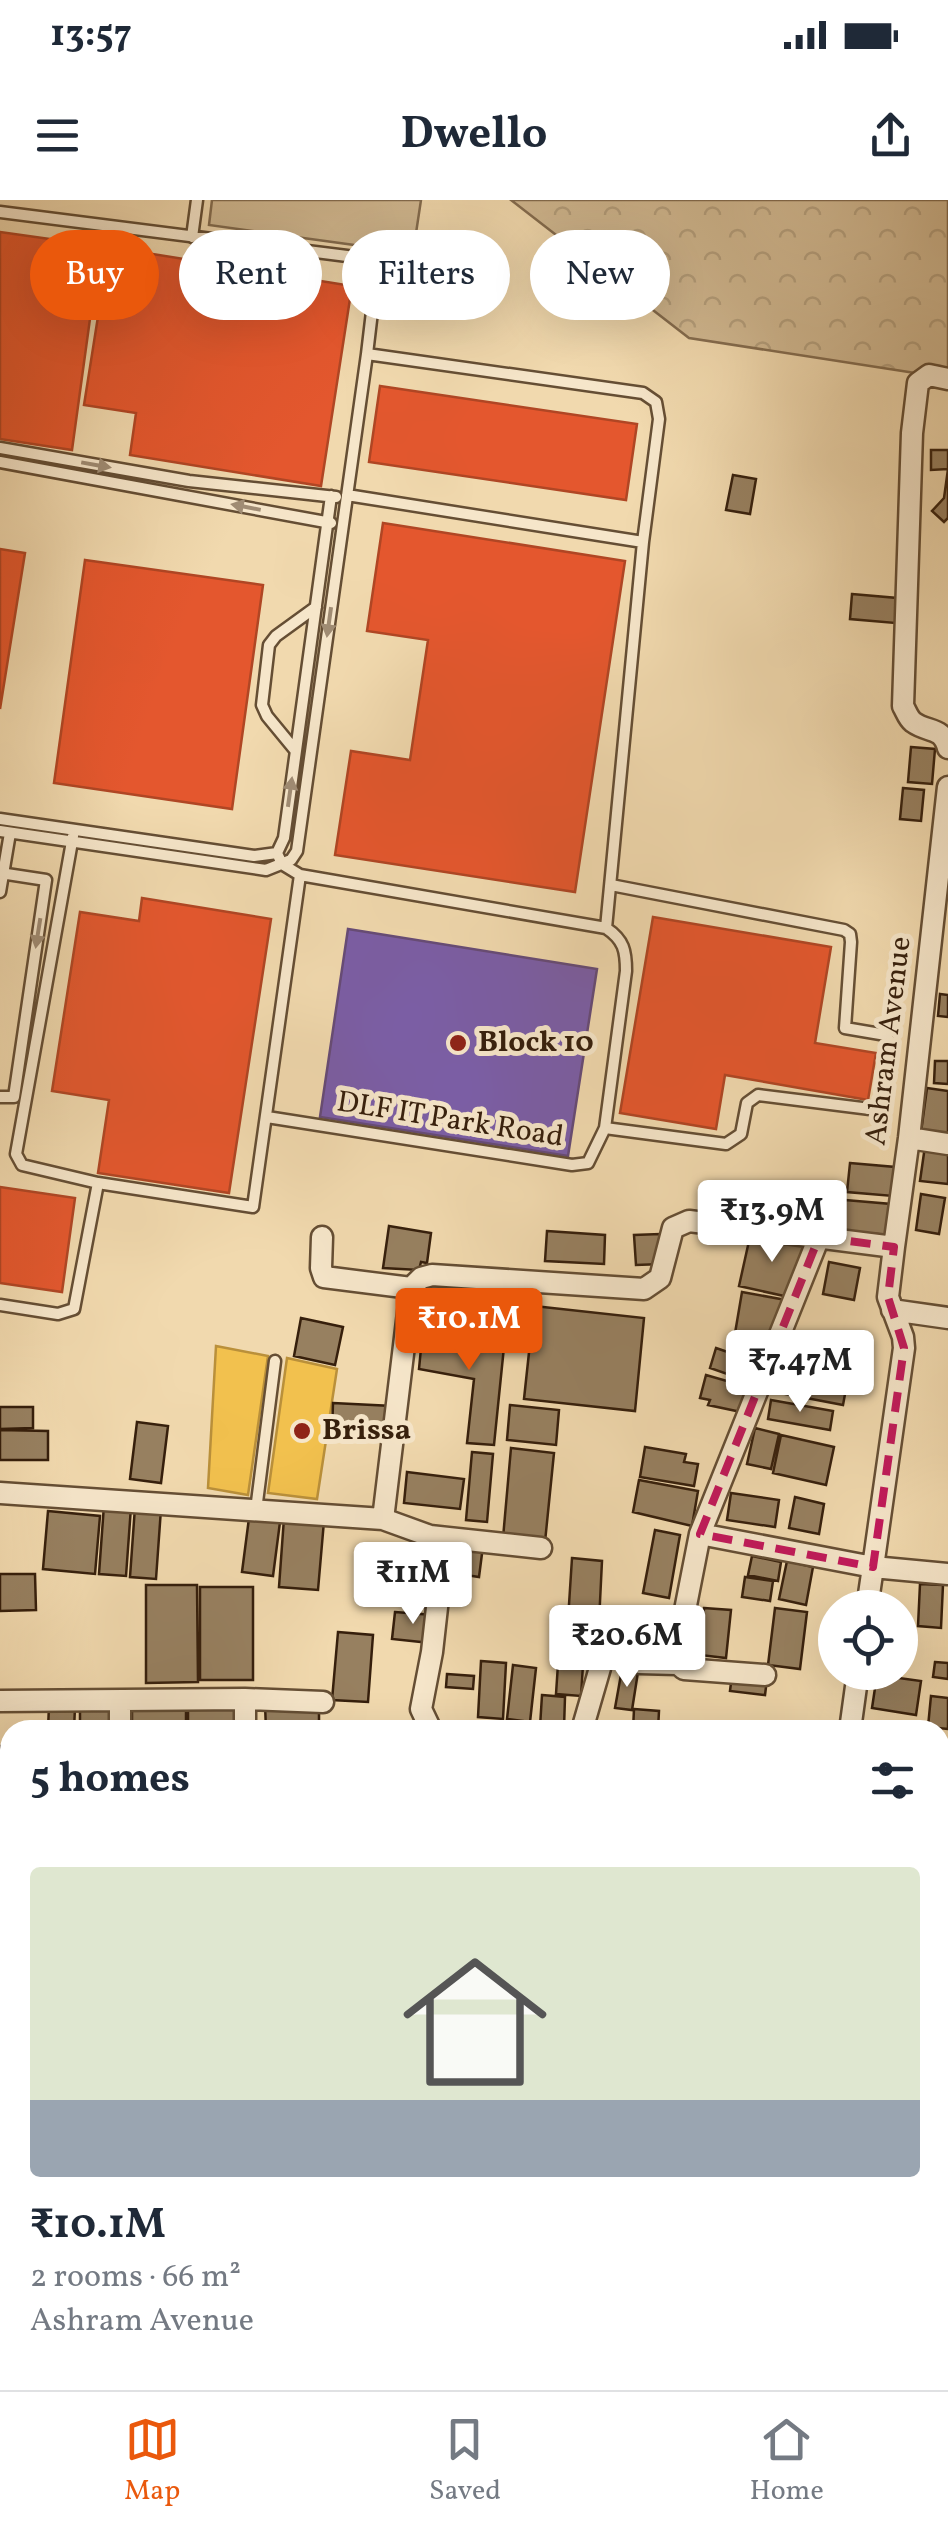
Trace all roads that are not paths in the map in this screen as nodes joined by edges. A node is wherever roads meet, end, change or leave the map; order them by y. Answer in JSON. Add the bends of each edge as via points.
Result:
{"nodes":[{"id":1,"x":198,"y":200,"type":"edge"},
{"id":2,"x":0,"y":212,"type":"edge"},
{"id":3,"x":193,"y":230,"type":"edge"},
{"id":4,"x":179,"y":235,"type":"edge"},
{"id":5,"x":322,"y":253,"type":"edge"},
{"id":6,"x":367,"y":354,"type":"junction"},
{"id":7,"x":938,"y":377,"type":"edge"},
{"id":8,"x":0,"y":448,"type":"edge"},
{"id":9,"x":0,"y":462,"type":"edge"},
{"id":10,"x":331,"y":496,"type":"junction"},
{"id":11,"x":347,"y":498,"type":"junction"},
{"id":12,"x":328,"y":523,"type":"junction"},
{"id":13,"x":342,"y":526,"type":"junction"},
{"id":14,"x":643,"y":542,"type":"junction"},
{"id":15,"x":316,"y":607,"type":"junction"},
{"id":16,"x":948,"y":748,"type":"edge"},
{"id":17,"x":296,"y":750,"type":"junction"},
{"id":18,"x":948,"y":787,"type":"edge"},
{"id":19,"x":0,"y":819,"type":"edge"},
{"id":20,"x":5,"y":832,"type":"edge"},
{"id":21,"x":73,"y":836,"type":"junction"},
{"id":22,"x":277,"y":852,"type":"junction"},
{"id":23,"x":282,"y":864,"type":"junction"},
{"id":24,"x":2,"y":873,"type":"edge"},
{"id":25,"x":300,"y":875,"type":"junction"},
{"id":26,"x":610,"y":885,"type":"junction"},
{"id":27,"x":0,"y":892,"type":"edge"},
{"id":28,"x":606,"y":928,"type":"junction"},
{"id":29,"x":0,"y":1097,"type":"edge"},
{"id":30,"x":267,"y":1117,"type":"junction"},
{"id":31,"x":605,"y":1128,"type":"junction"},
{"id":32,"x":909,"y":1138,"type":"junction"},
{"id":33,"x":948,"y":1144,"type":"edge"},
{"id":34,"x":98,"y":1183,"type":"junction"},
{"id":35,"x":322,"y":1237,"type":"dead end"},
{"id":36,"x":819,"y":1237,"type":"junction"},
{"id":37,"x":894,"y":1247,"type":"junction"},
{"id":38,"x":412,"y":1288,"type":"junction"},
{"id":39,"x":0,"y":1305,"type":"edge"},
{"id":40,"x":892,"y":1310,"type":"junction"},
{"id":41,"x":948,"y":1318,"type":"edge"},
{"id":42,"x":275,"y":1361,"type":"dead end"},
{"id":43,"x":0,"y":1494,"type":"edge"},
{"id":44,"x":256,"y":1512,"type":"junction"},
{"id":45,"x":383,"y":1519,"type":"junction"},
{"id":46,"x":700,"y":1534,"type":"junction"},
{"id":47,"x":430,"y":1536,"type":"junction"},
{"id":48,"x":541,"y":1548,"type":"dead end"},
{"id":49,"x":872,"y":1567,"type":"junction"},
{"id":50,"x":948,"y":1574,"type":"edge"},
{"id":51,"x":869,"y":1590,"type":"edge"},
{"id":52,"x":639,"y":1662,"type":"dead end"},
{"id":53,"x":678,"y":1664,"type":"junction"},
{"id":54,"x":600,"y":1668,"type":"dead end"},
{"id":55,"x":764,"y":1675,"type":"dead end"},
{"id":56,"x":856,"y":1690,"type":"edge"},
{"id":57,"x":245,"y":1699,"type":"junction"},
{"id":58,"x":0,"y":1702,"type":"edge"},
{"id":59,"x":120,"y":1702,"type":"junction"},
{"id":60,"x":323,"y":1702,"type":"dead end"},
{"id":61,"x":120,"y":1720,"type":"edge"},
{"id":62,"x":245,"y":1720,"type":"edge"},
{"id":63,"x":426,"y":1720,"type":"edge"},
{"id":64,"x":585,"y":1720,"type":"edge"},
{"id":65,"x":851,"y":1720,"type":"edge"}],
"edges":[{"from":1,"to":3,"type":"lane"},
{"from":2,"to":4,"type":"lane"},
{"from":5,"to":6,"type":"lane","via":[[374,265]]},
{"from":6,"to":11,"type":"lane"},
{"from":6,"to":14,"type":"lane","via":[[643,393],[656,402],[659,419]]},
{"from":7,"to":16,"type":"street","via":[[918,383],[912,433],[903,706],[913,722],[945,737]]},
{"from":8,"to":10,"type":"lane","one_way":true,"via":[[189,481]]},
{"from":12,"to":9,"type":"lane","one_way":true},
{"from":10,"to":11,"type":"lane"},
{"from":10,"to":12,"type":"lane"},
{"from":11,"to":13,"type":"lane"},
{"from":11,"to":14,"type":"lane"},
{"from":12,"to":13,"type":"lane"},
{"from":12,"to":15,"type":"lane"},
{"from":13,"to":23,"type":"lane","one_way":true,"via":[[298,851]]},
{"from":14,"to":26,"type":"lane"},
{"from":15,"to":17,"type":"lane"},
{"from":15,"to":17,"type":"lane","via":[[270,645],[262,704]]},
{"from":22,"to":17,"type":"lane","one_way":true},
{"from":18,"to":32,"type":"street","name":"Ashram Avenue"},
{"from":19,"to":21,"type":"lane"},
{"from":20,"to":21,"type":"lane"},
{"from":20,"to":24,"type":"lane"},
{"from":21,"to":22,"type":"lane","via":[[254,856]]},
{"from":21,"to":23,"type":"lane","via":[[266,870]]},
{"from":21,"to":34,"type":"lane","via":[[16,1154],[22,1165]]},
{"from":22,"to":23,"type":"lane"},
{"from":23,"to":25,"type":"lane"},
{"from":24,"to":27,"type":"lane"},
{"from":24,"to":29,"type":"lane","one_way":true,"via":[[46,880],[14,1097]]},
{"from":25,"to":28,"type":"lane"},
{"from":25,"to":30,"type":"lane"},
{"from":26,"to":28,"type":"lane"},
{"from":26,"to":31,"type":"lane","name":"DLF IT Park Road","via":[[844,930],[852,942],[845,1028],[886,1035],[892,1046],[884,1100],[870,1109],[758,1095],[747,1103],[741,1134],[726,1144]]},
{"from":28,"to":31,"type":"lane","name":"DLF IT Park Road","via":[[626,950],[626,971]]},
{"from":30,"to":31,"type":"lane","name":"DLF IT Park Road","via":[[572,1165],[588,1163]]},
{"from":30,"to":34,"type":"lane","via":[[253,1207]]},
{"from":32,"to":33,"type":"street"},
{"from":32,"to":37,"type":"street","name":"Ashram Avenue"},
{"from":34,"to":39,"type":"lane","via":[[74,1308],[58,1314]]},
{"from":35,"to":38,"type":"street","via":[[324,1277]]},
{"from":36,"to":37,"type":"street"},
{"from":36,"to":38,"type":"street","via":[[689,1221],[673,1228],[660,1278],[644,1289],[432,1275]]},
{"from":36,"to":46,"type":"street"},
{"from":37,"to":40,"type":"street","name":"Ashram Avenue","via":[[887,1283]]},
{"from":38,"to":45,"type":"street"},
{"from":40,"to":41,"type":"street"},
{"from":40,"to":49,"type":"street","name":"Ashram Avenue","via":[[904,1348]]},
{"from":42,"to":44,"type":"lane"},
{"from":43,"to":44,"type":"street"},
{"from":44,"to":45,"type":"street"},
{"from":45,"to":47,"type":"street"},
{"from":46,"to":49,"type":"street"},
{"from":46,"to":53,"type":"street"},
{"from":47,"to":48,"type":"street"},
{"from":47,"to":63,"type":"street","via":[[442,1563],[421,1709]]},
{"from":49,"to":50,"type":"street"},
{"from":49,"to":51,"type":"street","name":"Ashram Avenue"},
{"from":52,"to":53,"type":"street"},
{"from":53,"to":55,"type":"street"},
{"from":54,"to":64,"type":"street"},
{"from":56,"to":65,"type":"street"},
{"from":57,"to":59,"type":"street"},
{"from":57,"to":60,"type":"street"},
{"from":57,"to":62,"type":"street"},
{"from":58,"to":59,"type":"street"},
{"from":59,"to":61,"type":"street"}]}
